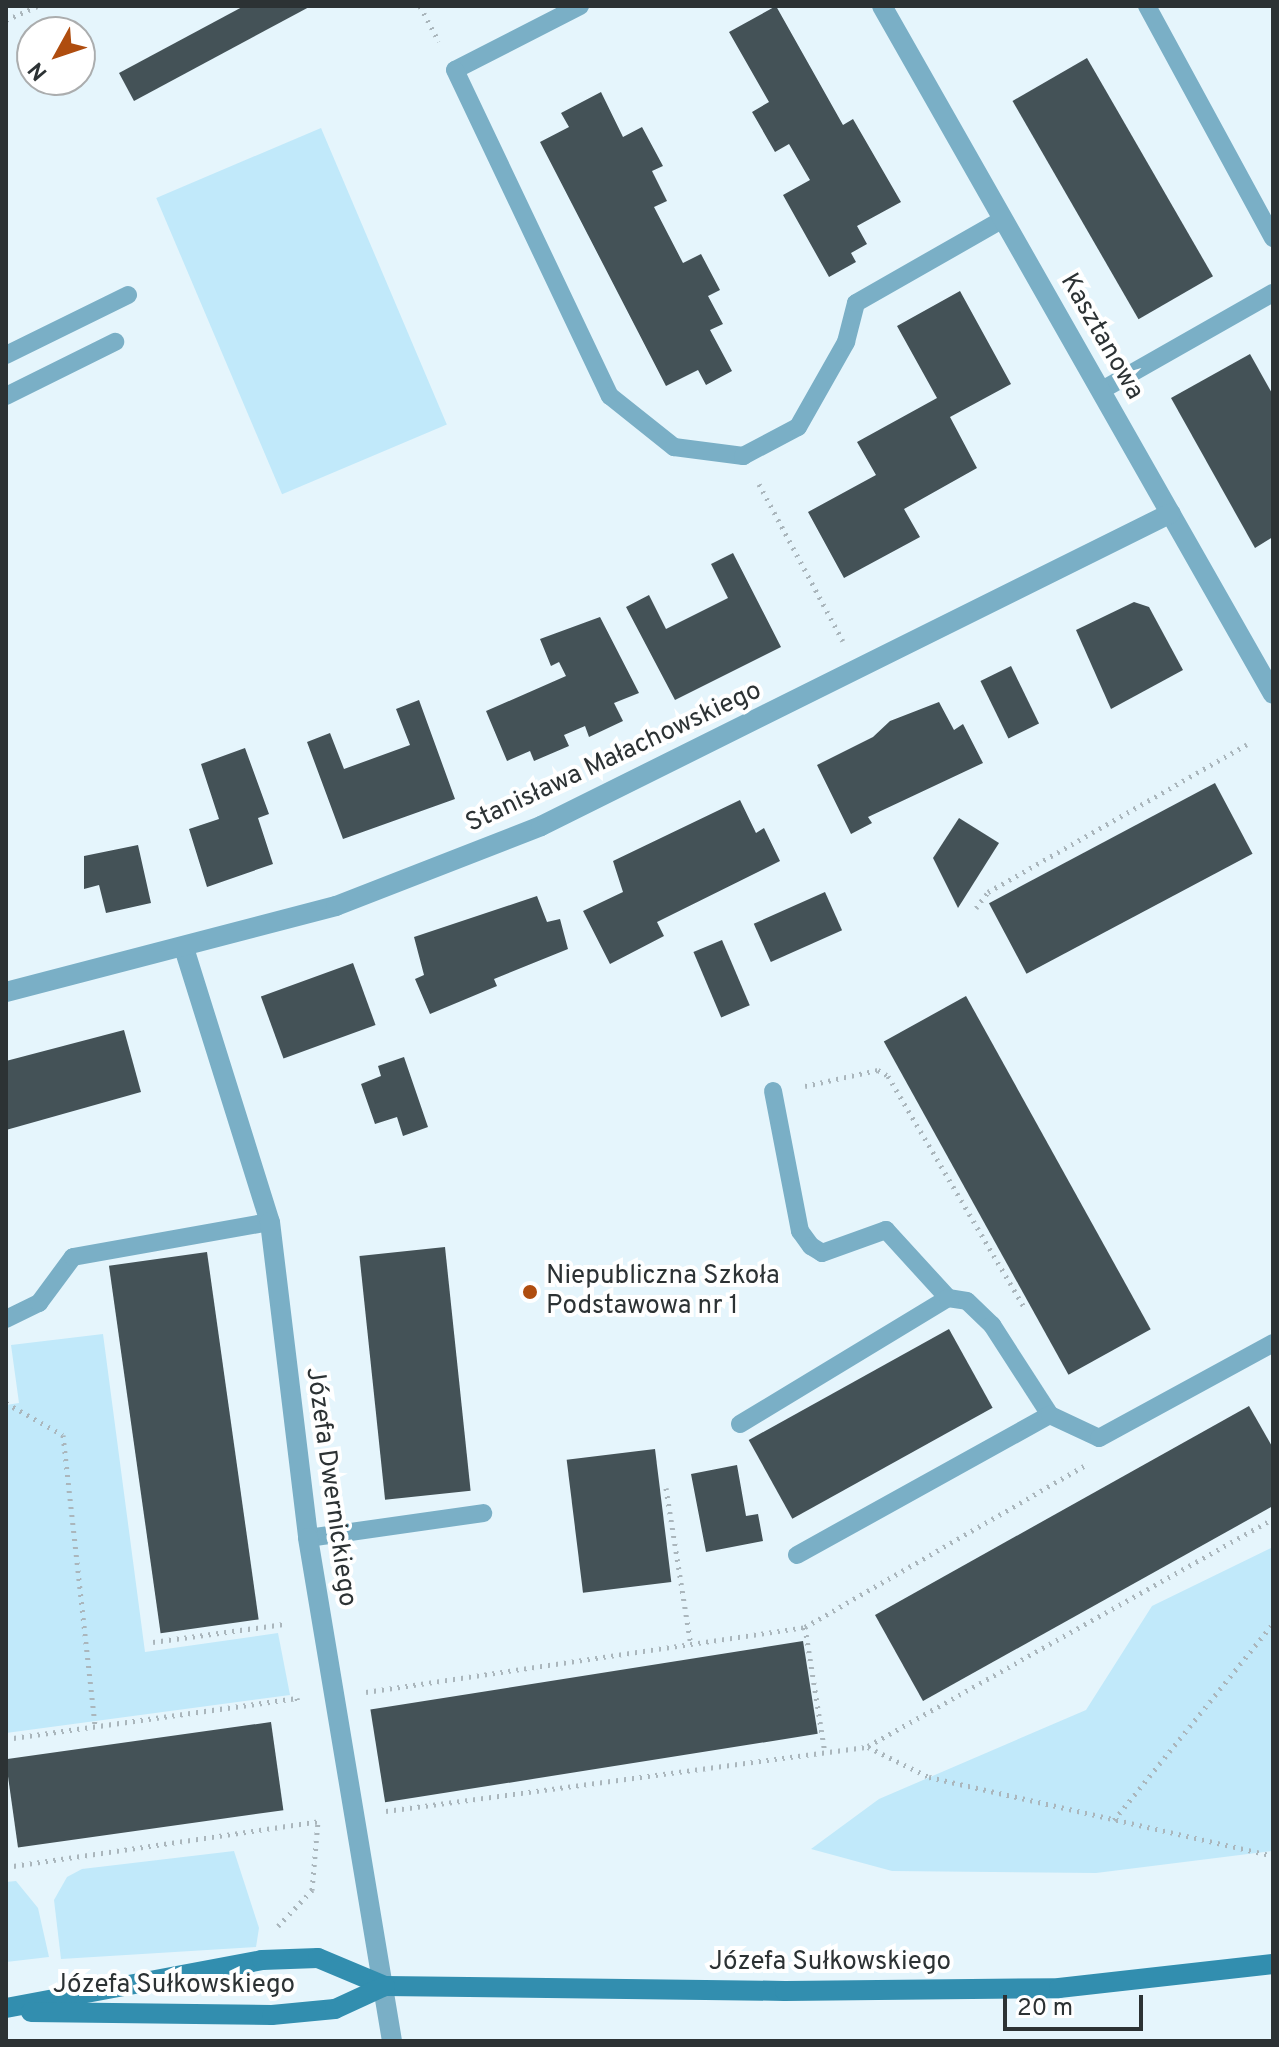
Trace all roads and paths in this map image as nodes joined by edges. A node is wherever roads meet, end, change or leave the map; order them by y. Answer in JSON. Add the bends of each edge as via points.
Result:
{"nodes":[{"id":1,"x":37,"y":6,"type":"edge"},
{"id":2,"x":580,"y":6,"type":"edge"},
{"id":3,"x":882,"y":6,"type":"edge"},
{"id":4,"x":1147,"y":6,"type":"edge"},
{"id":5,"x":6,"y":20,"type":"edge"},
{"id":6,"x":1003,"y":219,"type":"junction"},
{"id":7,"x":1273,"y":238,"type":"edge"},
{"id":8,"x":1273,"y":293,"type":"edge"},
{"id":9,"x":128,"y":295,"type":"dead end"},
{"id":10,"x":115,"y":342,"type":"dead end"},
{"id":11,"x":6,"y":355,"type":"edge"},
{"id":12,"x":1102,"y":390,"type":"junction"},
{"id":13,"x":6,"y":396,"type":"edge"},
{"id":14,"x":743,"y":456,"type":"junction"},
{"id":15,"x":1171,"y":513,"type":"junction"},
{"id":16,"x":858,"y":670,"type":"junction"},
{"id":17,"x":1273,"y":694,"type":"edge"},
{"id":18,"x":1247,"y":744,"type":"dead end"},
{"id":19,"x":976,"y":908,"type":"dead end"},
{"id":20,"x":184,"y":948,"type":"junction"},
{"id":21,"x":6,"y":992,"type":"edge"},
{"id":22,"x":773,"y":1091,"type":"joint"},
{"id":23,"x":270,"y":1222,"type":"junction"},
{"id":24,"x":948,"y":1298,"type":"junction"},
{"id":25,"x":1029,"y":1316,"type":"dead end"},
{"id":26,"x":6,"y":1319,"type":"edge"},
{"id":27,"x":1273,"y":1343,"type":"edge"},
{"id":28,"x":6,"y":1403,"type":"edge"},
{"id":29,"x":1050,"y":1415,"type":"junction"},
{"id":30,"x":740,"y":1424,"type":"dead end"},
{"id":31,"x":1099,"y":1438,"type":"junction"},
{"id":32,"x":666,"y":1488,"type":"dead end"},
{"id":33,"x":483,"y":1513,"type":"dead end"},
{"id":34,"x":1273,"y":1519,"type":"edge"},
{"id":35,"x":308,"y":1538,"type":"junction"},
{"id":36,"x":797,"y":1555,"type":"dead end"},
{"id":37,"x":284,"y":1624,"type":"dead end"},
{"id":38,"x":1273,"y":1624,"type":"edge"},
{"id":39,"x":805,"y":1627,"type":"junction"},
{"id":40,"x":153,"y":1642,"type":"dead end"},
{"id":41,"x":691,"y":1645,"type":"junction"},
{"id":42,"x":356,"y":1694,"type":"dead end"},
{"id":43,"x":300,"y":1713,"type":"dead end"},
{"id":44,"x":95,"y":1727,"type":"junction"},
{"id":45,"x":6,"y":1739,"type":"edge"},
{"id":46,"x":868,"y":1747,"type":"junction"},
{"id":47,"x":825,"y":1753,"type":"junction"},
{"id":48,"x":315,"y":1806,"type":"dead end"},
{"id":49,"x":352,"y":1815,"type":"junction"},
{"id":50,"x":1114,"y":1820,"type":"junction"},
{"id":51,"x":318,"y":1822,"type":"junction"},
{"id":52,"x":1273,"y":1856,"type":"edge"},
{"id":53,"x":6,"y":1867,"type":"edge"},
{"id":54,"x":268,"y":1937,"type":"dead end"},
{"id":55,"x":1273,"y":1964,"type":"edge"},
{"id":56,"x":385,"y":1986,"type":"junction"},
{"id":57,"x":6,"y":2010,"type":"edge"},
{"id":58,"x":392,"y":2041,"type":"edge"}],
"edges":[{"from":1,"to":5,"type":"path"},
{"from":2,"to":14,"type":"lane","via":[[455,70],[610,396],[674,447]]},
{"from":3,"to":6,"type":"street","name":"Kasztanowa"},
{"from":4,"to":7,"type":"lane"},
{"from":6,"to":12,"type":"street","name":"Kasztanowa"},
{"from":6,"to":14,"type":"lane","via":[[856,303],[846,342],[798,427]]},
{"from":8,"to":12,"type":"lane"},
{"from":9,"to":11,"type":"lane"},
{"from":10,"to":13,"type":"lane"},
{"from":12,"to":15,"type":"street","name":"Kasztanowa"},
{"from":14,"to":16,"type":"path"},
{"from":15,"to":16,"type":"street","name":"Stanisława Małachowskiego"},
{"from":15,"to":17,"type":"street","name":"Kasztanowa"},
{"from":16,"to":20,"type":"street","name":"Stanisława Małachowskiego","via":[[541,826],[336,906]]},
{"from":18,"to":19,"type":"path","via":[[988,892]]},
{"from":20,"to":21,"type":"street","name":"Stanisława Małachowskiego"},
{"from":20,"to":23,"type":"street","name":"Józefa Dwernickiego"},
{"from":22,"to":24,"type":"lane","via":[[800,1231],[811,1246],[822,1253],[886,1230]]},
{"from":22,"to":25,"type":"path","via":[[878,1070],[888,1076]]},
{"from":23,"to":26,"type":"lane","via":[[73,1257],[39,1303]]},
{"from":23,"to":35,"type":"street","name":"Józefa Dwernickiego"},
{"from":24,"to":29,"type":"lane","via":[[967,1301],[992,1325]]},
{"from":24,"to":30,"type":"lane"},
{"from":27,"to":31,"type":"lane"},
{"from":28,"to":44,"type":"path","via":[[63,1435]]},
{"from":29,"to":31,"type":"lane"},
{"from":29,"to":36,"type":"lane"},
{"from":31,"to":39,"type":"path","via":[[1107,1452]]},
{"from":32,"to":41,"type":"path"},
{"from":33,"to":35,"type":"lane"},
{"from":34,"to":46,"type":"path"},
{"from":35,"to":49,"type":"street","name":"Józefa Dwernickiego"},
{"from":37,"to":40,"type":"path"},
{"from":38,"to":50,"type":"path"},
{"from":39,"to":41,"type":"path"},
{"from":39,"to":47,"type":"path"},
{"from":41,"to":42,"type":"path"},
{"from":43,"to":44,"type":"path","via":[[297,1698]]},
{"from":44,"to":45,"type":"path"},
{"from":46,"to":47,"type":"path"},
{"from":46,"to":50,"type":"path","via":[[929,1777]]},
{"from":47,"to":49,"type":"path"},
{"from":48,"to":51,"type":"path"},
{"from":49,"to":51,"type":"path"},
{"from":49,"to":56,"type":"street","name":"Józefa Dwernickiego"},
{"from":50,"to":52,"type":"path"},
{"from":51,"to":53,"type":"path"},
{"from":51,"to":54,"type":"path","via":[[312,1890]]},
{"from":55,"to":56,"type":"street","name":"Józefa Sułkowskiego","via":[[1059,1988]]},
{"from":56,"to":57,"type":"street","name":"Józefa Sułkowskiego","via":[[335,2009],[272,2015]]},
{"from":56,"to":57,"type":"street","name":"Józefa Sułkowskiego","via":[[318,1958],[262,1960]]},
{"from":56,"to":58,"type":"street","name":"Józefa Dwernickiego"}]}
